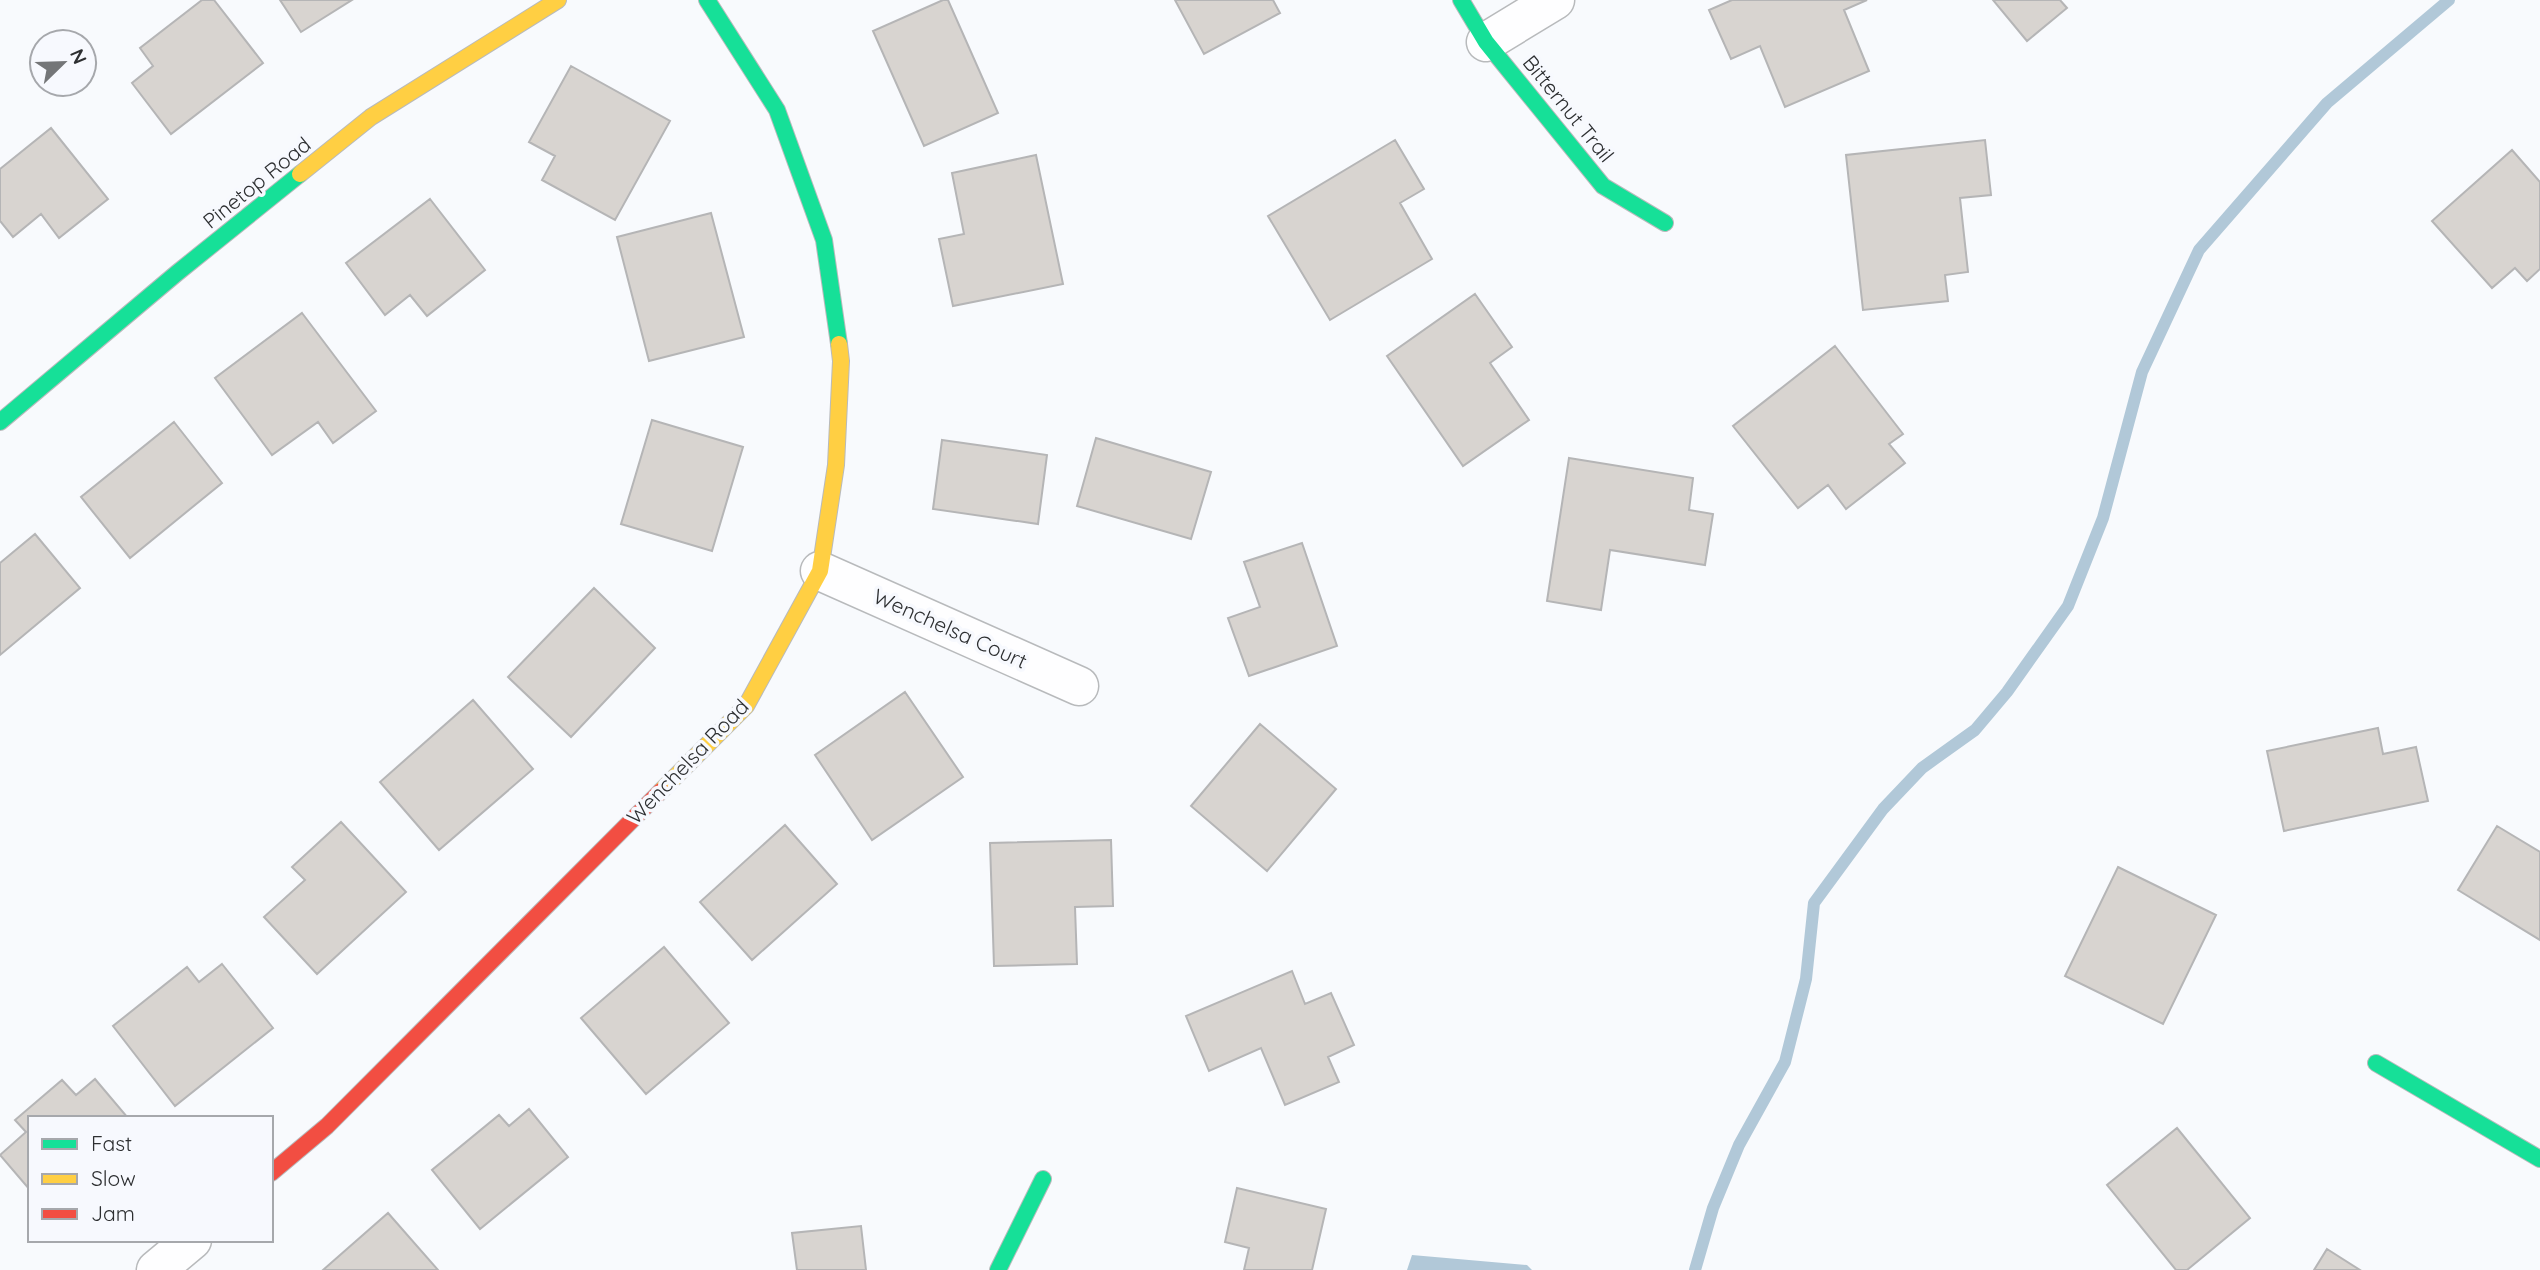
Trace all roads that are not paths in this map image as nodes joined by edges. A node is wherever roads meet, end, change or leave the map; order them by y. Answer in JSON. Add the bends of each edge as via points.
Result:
{"nodes":[{"id":1,"x":558,"y":0,"type":"edge"},
{"id":2,"x":707,"y":0,"type":"edge"},
{"id":3,"x":1461,"y":0,"type":"edge"},
{"id":4,"x":1555,"y":0,"type":"edge"},
{"id":5,"x":1486,"y":42,"type":"junction"},
{"id":6,"x":1665,"y":223,"type":"dead end"},
{"id":7,"x":0,"y":422,"type":"edge"},
{"id":8,"x":820,"y":571,"type":"junction"},
{"id":9,"x":1079,"y":686,"type":"dead end"},
{"id":10,"x":2376,"y":1063,"type":"dead end"},
{"id":11,"x":2540,"y":1159,"type":"edge"},
{"id":12,"x":273,"y":1170,"type":"edge"},
{"id":13,"x":1043,"y":1180,"type":"dead end"},
{"id":14,"x":189,"y":1242,"type":"edge"},
{"id":15,"x":156,"y":1270,"type":"edge"},
{"id":16,"x":998,"y":1270,"type":"edge"}],
"edges":[{"from":1,"to":7,"type":"street","name":"Pinetop Road","via":[[372,117]]},
{"from":2,"to":8,"type":"street","name":"Wenchelsa Road","via":[[777,110],[824,240],[841,361],[836,465]]},
{"from":3,"to":5,"type":"street","name":"Bitternut Trail"},
{"from":4,"to":5,"type":"street"},
{"from":5,"to":6,"type":"street","name":"Bitternut Trail","via":[[1603,186]]},
{"from":8,"to":9,"type":"street","name":"Wenchelsa Court"},
{"from":8,"to":12,"type":"street","name":"Wenchelsa Road","via":[[746,706],[327,1126]]},
{"from":10,"to":11,"type":"street"},
{"from":13,"to":16,"type":"street"},
{"from":14,"to":15,"type":"street"}]}
